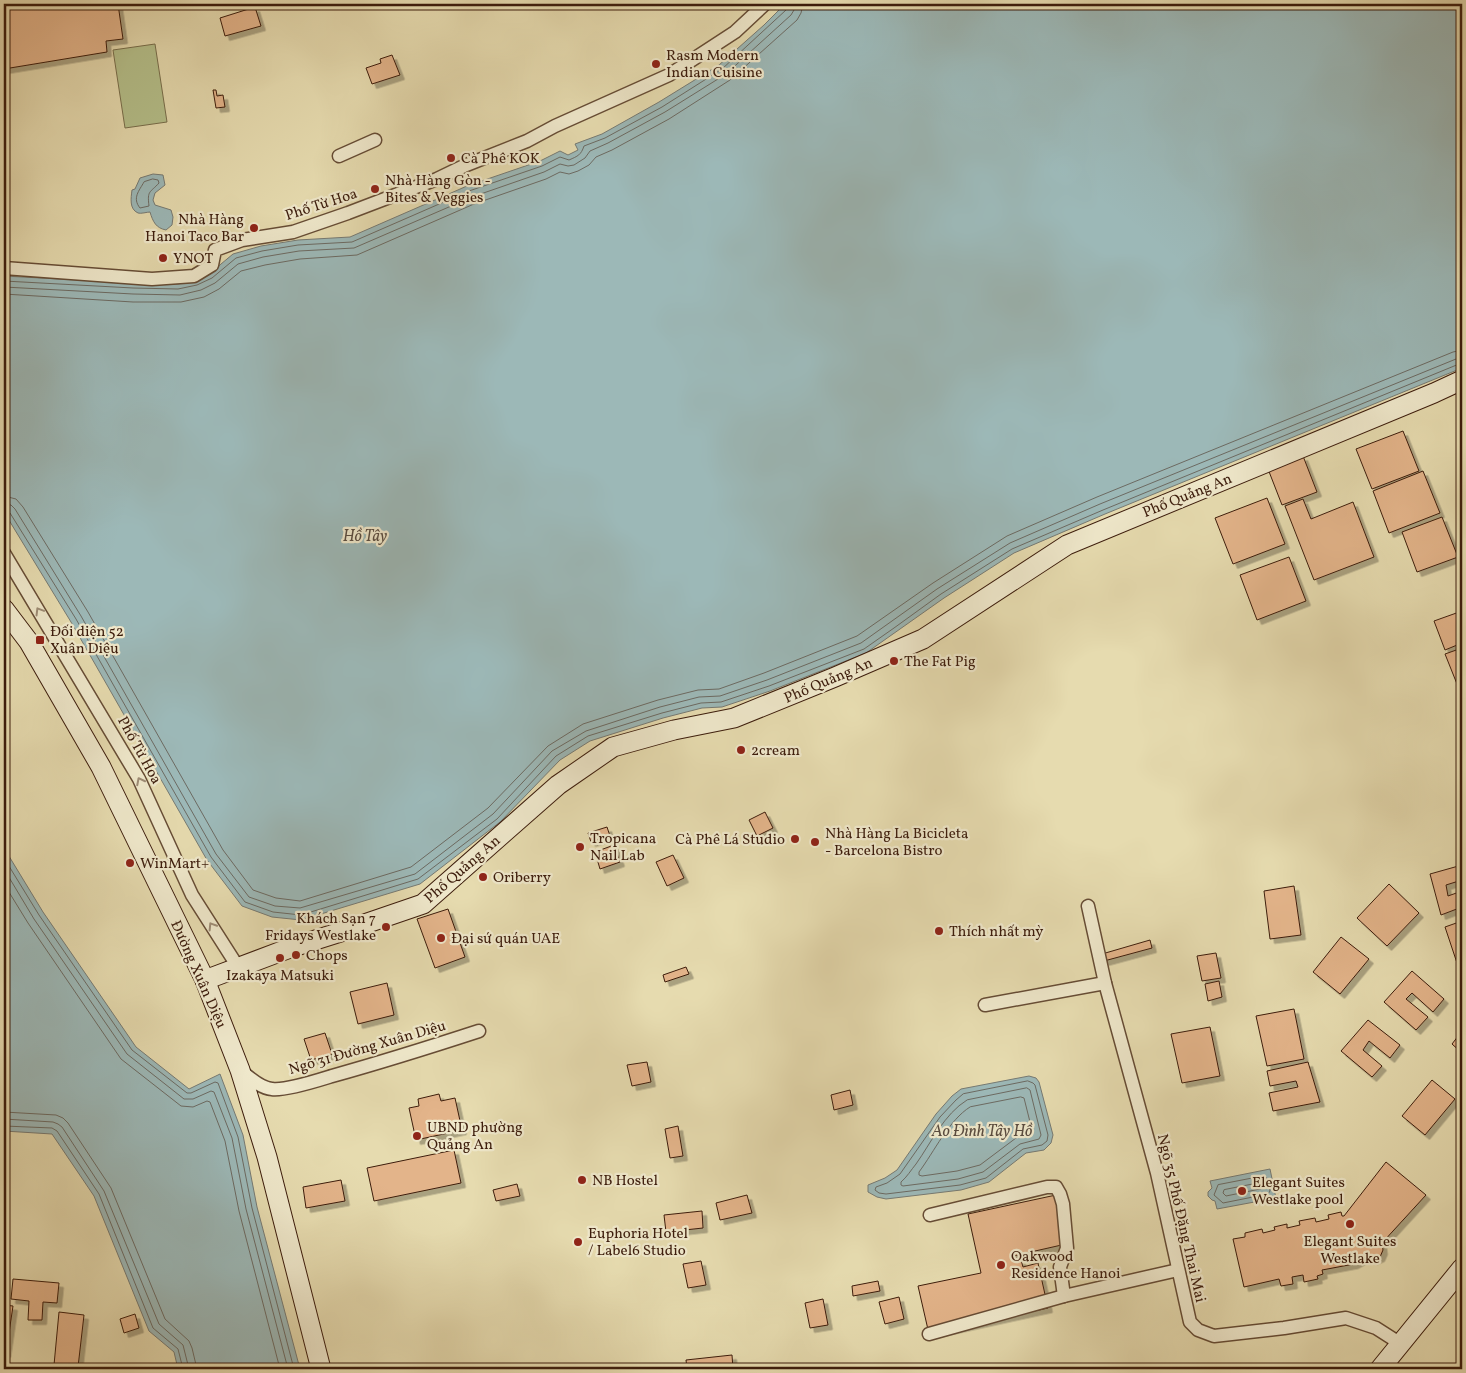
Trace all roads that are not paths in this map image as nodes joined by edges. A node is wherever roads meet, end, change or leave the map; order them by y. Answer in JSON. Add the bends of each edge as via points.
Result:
{"nodes":[{"id":1,"x":765,"y":4,"type":"edge"},
{"id":2,"x":375,"y":140,"type":"dead end"},
{"id":3,"x":339,"y":156,"type":"dead end"},
{"id":4,"x":4,"y":268,"type":"edge"},
{"id":5,"x":1462,"y":380,"type":"edge"},
{"id":6,"x":4,"y":553,"type":"edge"},
{"id":7,"x":4,"y":609,"type":"edge"},
{"id":8,"x":1088,"y":906,"type":"dead end"},
{"id":9,"x":238,"y":967,"type":"junction"},
{"id":10,"x":205,"y":980,"type":"junction"},
{"id":11,"x":1105,"y":983,"type":"junction"},
{"id":12,"x":985,"y":1005,"type":"dead end"},
{"id":13,"x":479,"y":1031,"type":"dead end"},
{"id":14,"x":240,"y":1070,"type":"junction"},
{"id":15,"x":930,"y":1215,"type":"dead end"},
{"id":16,"x":1462,"y":1268,"type":"edge"},
{"id":17,"x":1178,"y":1270,"type":"junction"},
{"id":18,"x":1064,"y":1296,"type":"junction"},
{"id":19,"x":928,"y":1334,"type":"dead end"},
{"id":20,"x":1401,"y":1344,"type":"junction"},
{"id":21,"x":321,"y":1369,"type":"edge"},
{"id":22,"x":1380,"y":1369,"type":"edge"}],
"edges":[{"from":1,"to":4,"type":"street","name":"Phố Từ Hoa","via":[[735,32],[669,75],[527,141],[388,199],[293,232],[242,240],[215,250],[212,265],[194,276],[152,279]]},
{"from":2,"to":3,"type":"street"},
{"from":5,"to":9,"type":"street","name":"Phố Quảng An","via":[[1067,545],[923,639],[844,674],[734,718],[613,747],[558,785],[423,904]]},
{"from":9,"to":6,"type":"street","name":"Phố Từ Hoa","one_way":true,"via":[[192,895],[139,778]]},
{"from":7,"to":10,"type":"street","name":"Đường Xuân Diệu","via":[[29,642],[101,767]]},
{"from":8,"to":11,"type":"street","name":"Ngõ 35 Phố Đặng Thai Mai"},
{"from":9,"to":10,"type":"street","name":"Phố Quảng An"},
{"from":10,"to":14,"type":"street","name":"Đường Xuân Diệu"},
{"from":11,"to":12,"type":"street"},
{"from":11,"to":17,"type":"street","name":"Ngõ 35 Phố Đặng Thai Mai","via":[[1157,1173]]},
{"from":13,"to":14,"type":"street","name":"Ngõ 31 Đường Xuân Diệu","via":[[401,1057],[280,1089],[262,1086]]},
{"from":14,"to":21,"type":"street","name":"Đường Xuân Diệu","via":[[267,1157]]},
{"from":15,"to":18,"type":"street","via":[[1056,1187],[1063,1204],[1067,1248],[1060,1267]]},
{"from":16,"to":20,"type":"street"},
{"from":17,"to":18,"type":"street"},
{"from":17,"to":20,"type":"street","name":"Ngõ 35 Phố Đặng Thai Mai","via":[[1190,1322],[1198,1330],[1214,1336],[1346,1318],[1376,1328]]},
{"from":18,"to":19,"type":"street"},
{"from":20,"to":22,"type":"street"}]}
